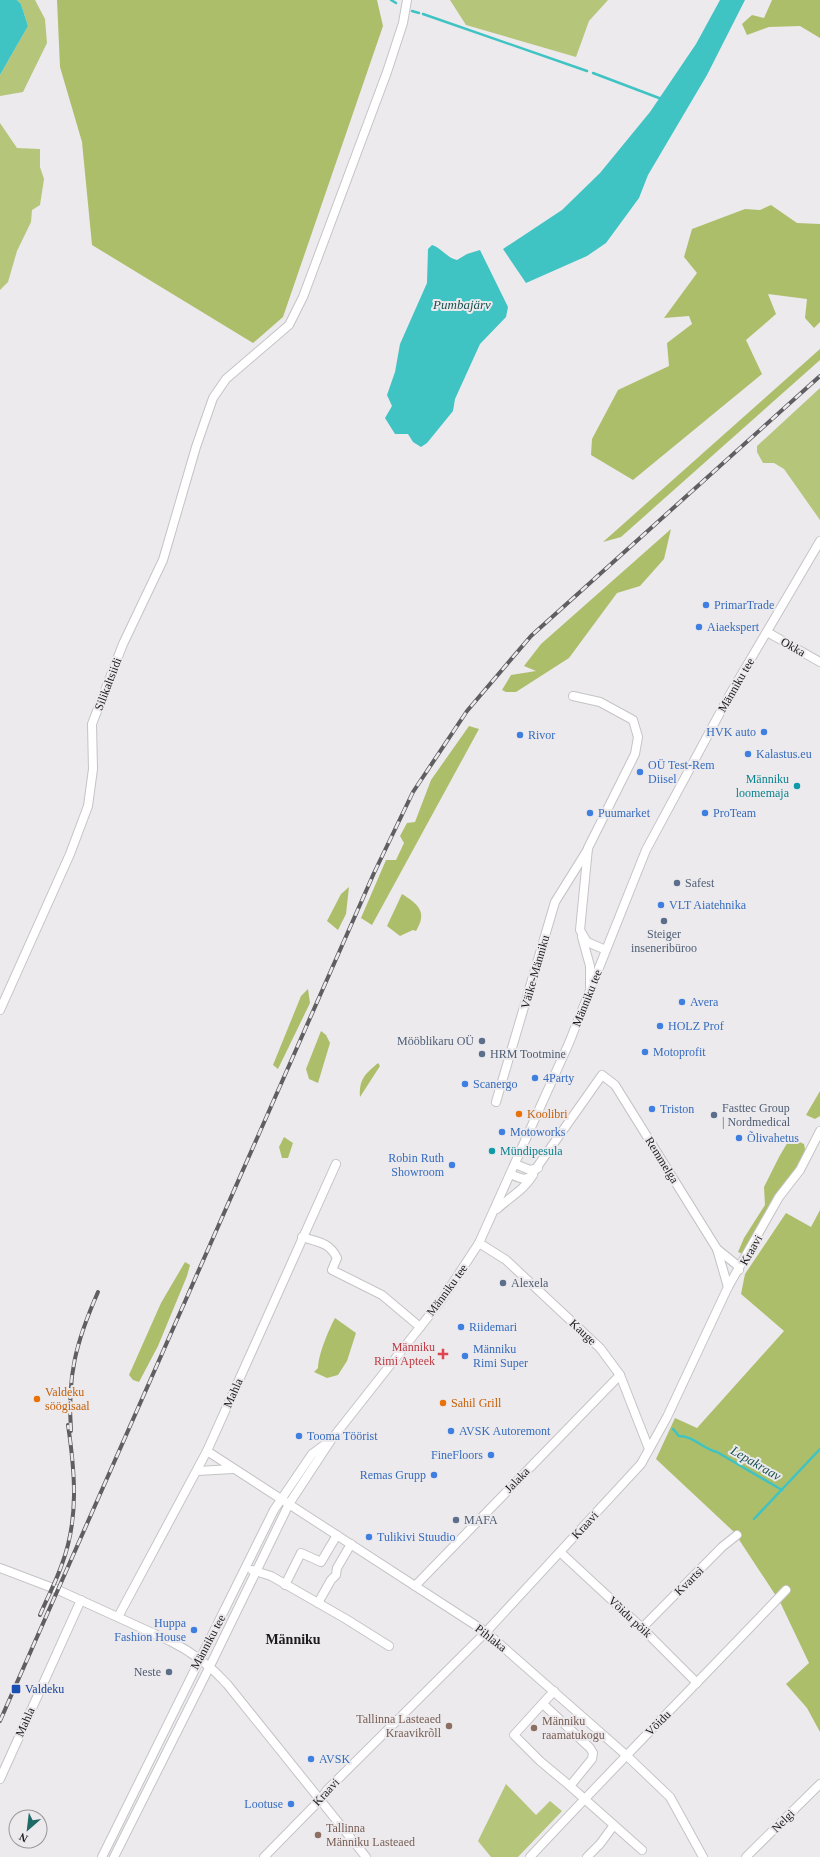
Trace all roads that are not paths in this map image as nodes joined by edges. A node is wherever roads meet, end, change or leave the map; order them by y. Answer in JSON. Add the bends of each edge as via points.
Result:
{"nodes":[{"id":1,"x":407,"y":0,"type":"edge"},
{"id":2,"x":820,"y":541,"type":"edge"},
{"id":3,"x":767,"y":632,"type":"junction"},
{"id":4,"x":820,"y":662,"type":"edge"},
{"id":5,"x":573,"y":696,"type":"dead end"},
{"id":6,"x":588,"y":848,"type":"junction"},
{"id":7,"x":580,"y":930,"type":"junction"},
{"id":8,"x":606,"y":950,"type":"junction"},
{"id":9,"x":590,"y":989,"type":"junction"},
{"id":10,"x":0,"y":1010,"type":"edge"},
{"id":11,"x":496,"y":1102,"type":"dead end"},
{"id":12,"x":820,"y":1131,"type":"edge"},
{"id":13,"x":336,"y":1164,"type":"dead end"},
{"id":14,"x":515,"y":1164,"type":"junction"},
{"id":15,"x":538,"y":1168,"type":"junction"},
{"id":16,"x":510,"y":1174,"type":"junction"},
{"id":17,"x":493,"y":1214,"type":"junction"},
{"id":18,"x":302,"y":1237,"type":"junction"},
{"id":19,"x":479,"y":1243,"type":"junction"},
{"id":20,"x":717,"y":1249,"type":"junction"},
{"id":21,"x":739,"y":1270,"type":"junction"},
{"id":22,"x":728,"y":1287,"type":"junction"},
{"id":23,"x":420,"y":1326,"type":"junction"},
{"id":24,"x":620,"y":1375,"type":"junction"},
{"id":25,"x":331,"y":1440,"type":"junction"},
{"id":26,"x":649,"y":1449,"type":"junction"},
{"id":27,"x":207,"y":1451,"type":"junction"},
{"id":28,"x":233,"y":1469,"type":"junction"},
{"id":29,"x":197,"y":1470,"type":"junction"},
{"id":30,"x":280,"y":1499,"type":"junction"},
{"id":31,"x":288,"y":1504,"type":"junction"},
{"id":32,"x":337,"y":1535,"type":"junction"},
{"id":33,"x":737,"y":1536,"type":"dead end"},
{"id":34,"x":351,"y":1544,"type":"junction"},
{"id":35,"x":560,"y":1552,"type":"junction"},
{"id":36,"x":0,"y":1568,"type":"edge"},
{"id":37,"x":246,"y":1568,"type":"junction"},
{"id":38,"x":256,"y":1570,"type":"junction"},
{"id":39,"x":285,"y":1585,"type":"junction"},
{"id":40,"x":415,"y":1586,"type":"junction"},
{"id":41,"x":786,"y":1590,"type":"dead end"},
{"id":42,"x":80,"y":1600,"type":"junction"},
{"id":43,"x":318,"y":1603,"type":"junction"},
{"id":44,"x":118,"y":1617,"type":"junction"},
{"id":45,"x":642,"y":1628,"type":"junction"},
{"id":46,"x":486,"y":1632,"type":"junction"},
{"id":47,"x":389,"y":1646,"type":"dead end"},
{"id":48,"x":200,"y":1658,"type":"junction"},
{"id":49,"x":210,"y":1666,"type":"junction"},
{"id":50,"x":697,"y":1683,"type":"junction"},
{"id":51,"x":554,"y":1691,"type":"junction"},
{"id":52,"x":543,"y":1704,"type":"junction"},
{"id":53,"x":626,"y":1755,"type":"junction"},
{"id":54,"x":0,"y":1779,"type":"edge"},
{"id":55,"x":820,"y":1784,"type":"edge"},
{"id":56,"x":570,"y":1786,"type":"junction"},
{"id":57,"x":585,"y":1798,"type":"junction"},
{"id":58,"x":320,"y":1800,"type":"junction"},
{"id":59,"x":614,"y":1825,"type":"junction"},
{"id":60,"x":642,"y":1850,"type":"dead end"},
{"id":61,"x":102,"y":1857,"type":"edge"},
{"id":62,"x":114,"y":1857,"type":"edge"},
{"id":63,"x":264,"y":1857,"type":"edge"},
{"id":64,"x":366,"y":1857,"type":"edge"},
{"id":65,"x":530,"y":1857,"type":"edge"},
{"id":66,"x":587,"y":1857,"type":"edge"},
{"id":67,"x":703,"y":1857,"type":"edge"},
{"id":68,"x":746,"y":1857,"type":"edge"}],
"edges":[{"from":1,"to":10,"type":"street","name":"Silikaltsiidi","via":[[404,23],[387,72],[303,297],[289,325],[239,366],[213,398],[163,560],[123,644],[92,724],[93,769],[88,806],[70,854]]},
{"from":2,"to":3,"type":"street","name":"Männiku tee"},
{"from":3,"to":4,"type":"street","name":"Okka"},
{"from":3,"to":8,"type":"street","name":"Männiku tee","via":[[657,828]]},
{"from":5,"to":6,"type":"street","name":"Väike-Männiku","via":[[600,702],[633,720],[638,737],[636,754]]},
{"from":6,"to":7,"type":"street","name":"Väike-Männiku"},
{"from":6,"to":11,"type":"street","name":"Väike-Männiku","via":[[555,902]]},
{"from":7,"to":8,"type":"street","via":[[587,942]]},
{"from":7,"to":9,"type":"street","via":[[590,966]]},
{"from":8,"to":9,"type":"street","name":"Männiku tee"},
{"from":9,"to":14,"type":"street","name":"Männiku tee"},
{"from":12,"to":21,"type":"street","name":"Kraavi","via":[[800,1170],[779,1197]]},
{"from":13,"to":18,"type":"street","name":"Mahla"},
{"from":14,"to":15,"type":"street","via":[[530,1170]]},
{"from":14,"to":16,"type":"street","name":"Männiku tee"},
{"from":15,"to":16,"type":"street","via":[[526,1179]]},
{"from":15,"to":17,"type":"street","via":[[528,1185],[507,1199]]},
{"from":15,"to":20,"type":"street","name":"Remmelga","via":[[602,1075],[615,1085]]},
{"from":16,"to":17,"type":"street","name":"Männiku tee"},
{"from":17,"to":19,"type":"street","name":"Männiku tee"},
{"from":18,"to":23,"type":"street","via":[[332,1248],[337,1258],[332,1270],[382,1295]]},
{"from":18,"to":27,"type":"street","name":"Mahla"},
{"from":19,"to":23,"type":"street","name":"Männiku tee","via":[[454,1282]]},
{"from":19,"to":24,"type":"street","name":"Kauge","via":[[506,1260],[600,1348]]},
{"from":20,"to":21,"type":"street","name":"Remmelga","via":[[737,1265]]},
{"from":20,"to":22,"type":"street","name":"Remmelga"},
{"from":21,"to":22,"type":"street","name":"Kraavi"},
{"from":22,"to":26,"type":"street","name":"Kraavi","via":[[667,1417]]},
{"from":23,"to":25,"type":"street","name":"Männiku tee"},
{"from":24,"to":26,"type":"street","name":"Kauge"},
{"from":24,"to":40,"type":"street","name":"Jalaka"},
{"from":25,"to":30,"type":"street","name":"Männiku tee","via":[[312,1454]]},
{"from":25,"to":31,"type":"street","name":"Männiku tee"},
{"from":26,"to":35,"type":"street","name":"Kraavi","via":[[642,1464]]},
{"from":27,"to":28,"type":"street","name":"Pihlaka"},
{"from":27,"to":29,"type":"street","name":"Mahla"},
{"from":28,"to":29,"type":"street"},
{"from":28,"to":30,"type":"street","name":"Pihlaka"},
{"from":29,"to":44,"type":"street","name":"Mahla"},
{"from":30,"to":31,"type":"street","name":"Pihlaka"},
{"from":30,"to":37,"type":"street","name":"Männiku tee"},
{"from":31,"to":32,"type":"street","name":"Pihlaka"},
{"from":31,"to":38,"type":"street","name":"Männiku tee"},
{"from":32,"to":34,"type":"street","name":"Pihlaka"},
{"from":32,"to":39,"type":"street","via":[[321,1562],[302,1553]]},
{"from":33,"to":45,"type":"street","name":"Kvartsi","via":[[722,1547]]},
{"from":34,"to":40,"type":"street","name":"Pihlaka"},
{"from":34,"to":43,"type":"street","via":[[337,1568],[336,1575]]},
{"from":35,"to":45,"type":"street","name":"Võidu põik"},
{"from":35,"to":46,"type":"street","name":"Kraavi"},
{"from":36,"to":42,"type":"street"},
{"from":37,"to":38,"type":"street"},
{"from":37,"to":48,"type":"street","name":"Männiku tee"},
{"from":38,"to":39,"type":"street"},
{"from":38,"to":49,"type":"street","name":"Männiku tee"},
{"from":39,"to":43,"type":"street"},
{"from":40,"to":46,"type":"street","name":"Pihlaka"},
{"from":41,"to":50,"type":"street","name":"Võidu"},
{"from":42,"to":44,"type":"street"},
{"from":42,"to":54,"type":"street","name":"Mahla"},
{"from":43,"to":47,"type":"street"},
{"from":44,"to":48,"type":"street","via":[[187,1649]]},
{"from":45,"to":50,"type":"street","name":"Võidu põik"},
{"from":46,"to":51,"type":"street","name":"Pihlaka"},
{"from":46,"to":58,"type":"street","name":"Kraavi","via":[[327,1790]]},
{"from":48,"to":49,"type":"street"},
{"from":48,"to":61,"type":"street","name":"Männiku tee"},
{"from":49,"to":58,"type":"street"},
{"from":49,"to":62,"type":"street","name":"Männiku tee"},
{"from":50,"to":53,"type":"street","name":"Võidu"},
{"from":51,"to":52,"type":"street"},
{"from":51,"to":53,"type":"street","name":"Pihlaka"},
{"from":52,"to":56,"type":"street","via":[[593,1753],[592,1759]]},
{"from":52,"to":56,"type":"street","via":[[514,1735]]},
{"from":53,"to":57,"type":"street","name":"Võidu"},
{"from":53,"to":67,"type":"street","name":"Pihlaka","via":[[670,1798]]},
{"from":55,"to":68,"type":"street","name":"Nelgi"},
{"from":56,"to":57,"type":"street"},
{"from":57,"to":59,"type":"street"},
{"from":57,"to":65,"type":"street","name":"Võidu"},
{"from":58,"to":63,"type":"street","name":"Kraavi"},
{"from":58,"to":64,"type":"street"},
{"from":59,"to":60,"type":"street"},
{"from":59,"to":66,"type":"street"}]}
